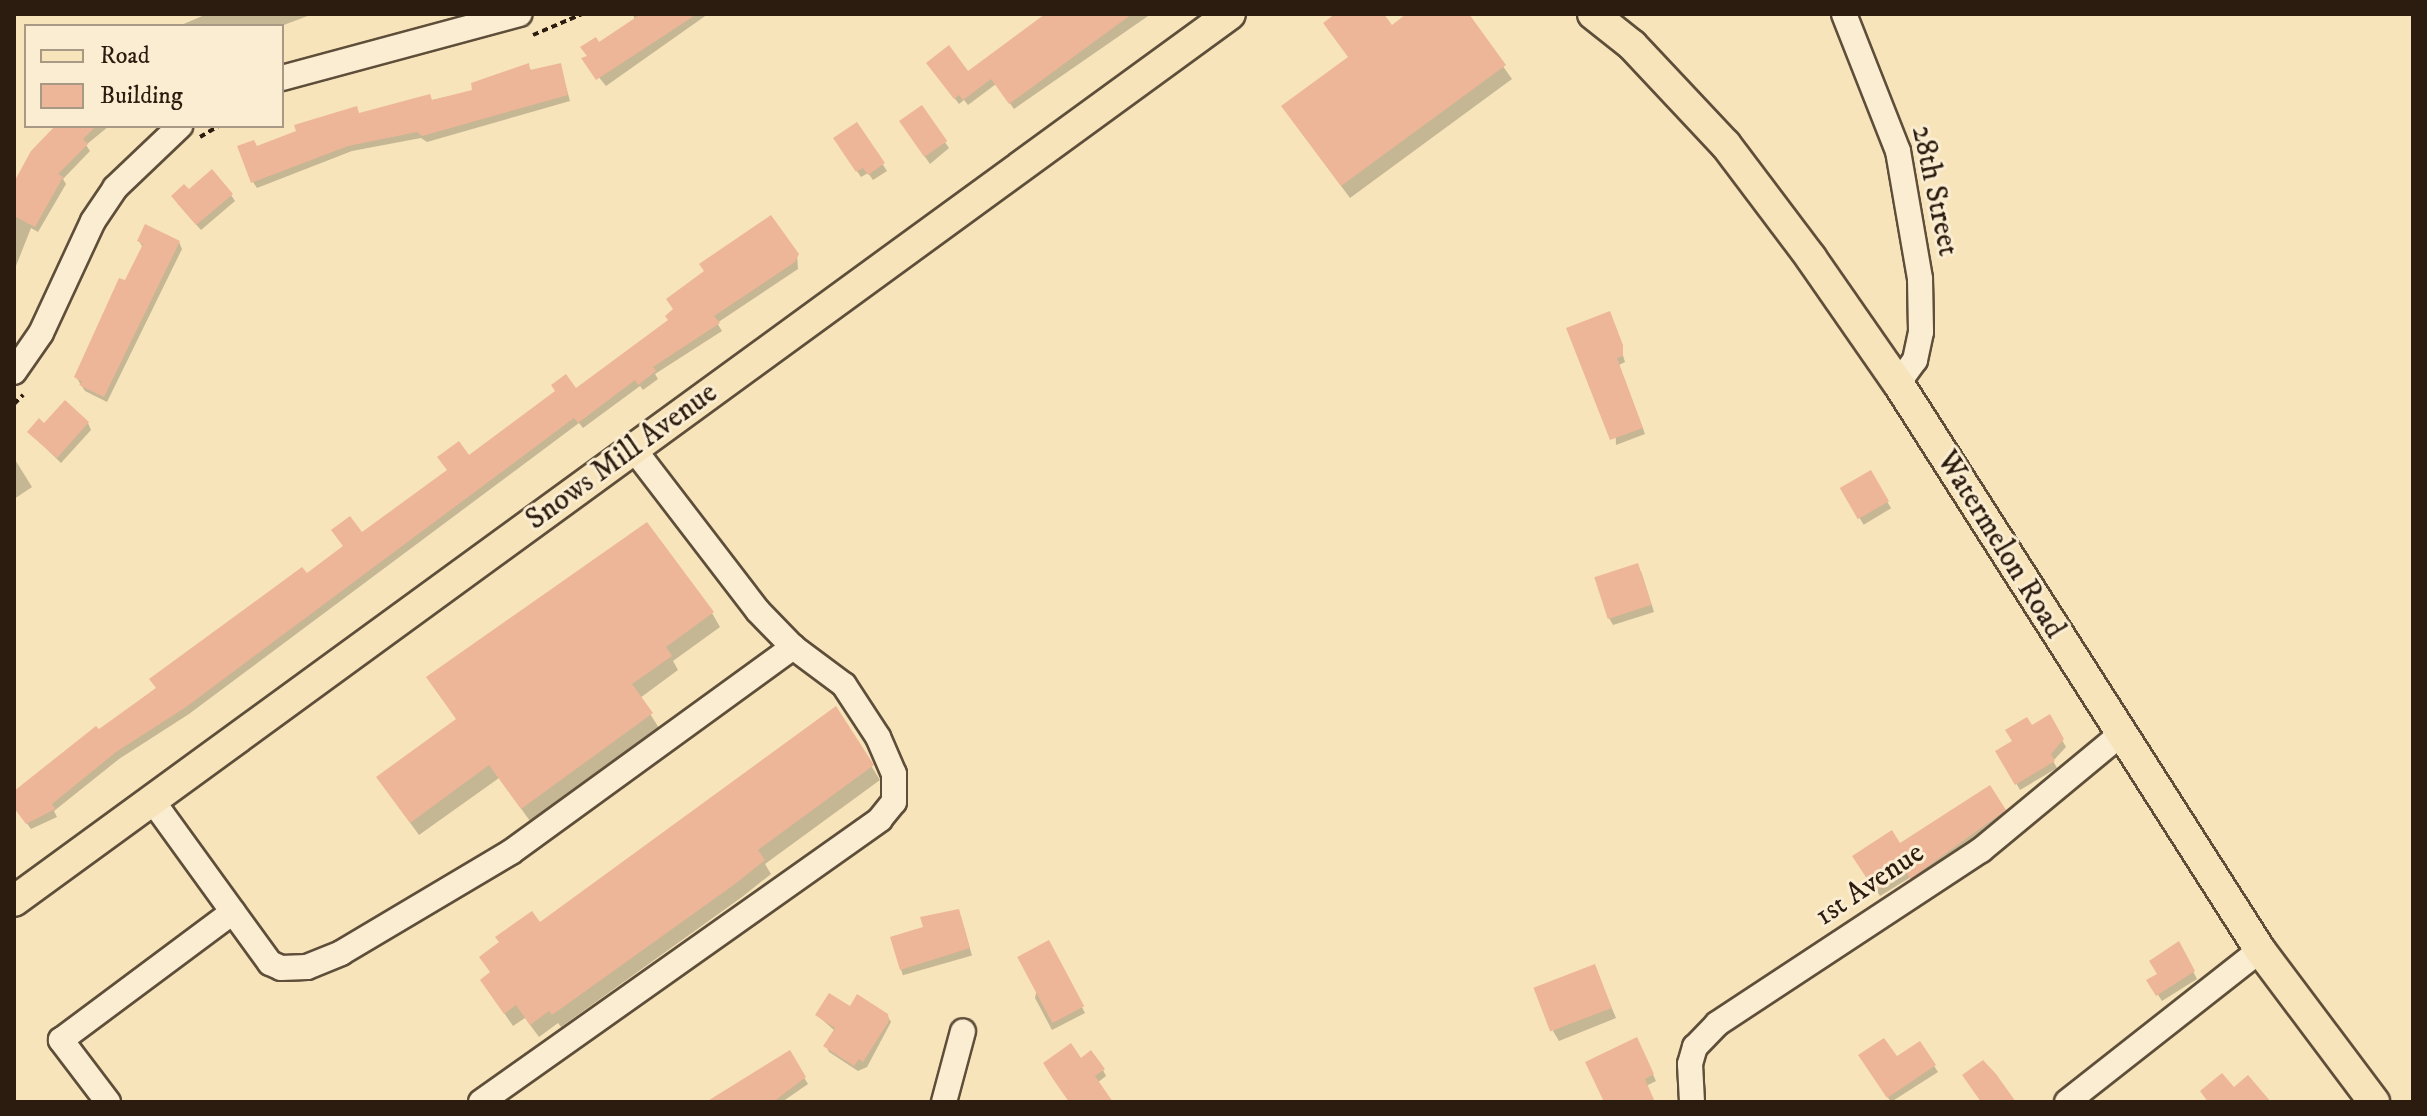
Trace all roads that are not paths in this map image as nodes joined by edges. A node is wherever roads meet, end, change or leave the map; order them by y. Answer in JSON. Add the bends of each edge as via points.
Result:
{"nodes":[{"id":1,"x":520,"y":14,"type":"edge"},
{"id":2,"x":1230,"y":14,"type":"edge"},
{"id":3,"x":1593,"y":14,"type":"edge"},
{"id":4,"x":1844,"y":14,"type":"edge"},
{"id":5,"x":284,"y":77,"type":"edge"},
{"id":6,"x":186,"y":134,"type":"edge"},
{"id":7,"x":23,"y":378,"type":"edge"},
{"id":8,"x":1898,"y":383,"type":"junction"},
{"id":9,"x":633,"y":448,"type":"junction"},
{"id":10,"x":793,"y":647,"type":"junction"},
{"id":11,"x":2120,"y":735,"type":"junction"},
{"id":12,"x":152,"y":800,"type":"junction"},
{"id":13,"x":14,"y":901,"type":"edge"},
{"id":14,"x":233,"y":912,"type":"junction"},
{"id":15,"x":2260,"y":950,"type":"junction"},
{"id":16,"x":963,"y":1031,"type":"dead end"},
{"id":17,"x":2371,"y":1101,"type":"edge"},
{"id":18,"x":108,"y":1102,"type":"edge"},
{"id":19,"x":481,"y":1102,"type":"edge"},
{"id":20,"x":944,"y":1102,"type":"edge"},
{"id":21,"x":1692,"y":1102,"type":"edge"},
{"id":22,"x":2067,"y":1102,"type":"edge"}],
"edges":[{"from":1,"to":5,"type":"street"},
{"from":2,"to":9,"type":"main road","name":"Snows Mill Avenue"},
{"from":3,"to":8,"type":"main road","name":"Watermelon Road","via":[[1632,45],[1726,145]]},
{"from":4,"to":8,"type":"street","name":"28th Street","via":[[1898,151],[1920,279],[1921,332],[1915,360]]},
{"from":6,"to":7,"type":"street","via":[[115,188],[93,221]]},
{"from":8,"to":11,"type":"main road","name":"Watermelon Road"},
{"from":9,"to":10,"type":"street","via":[[758,611]]},
{"from":9,"to":12,"type":"main road","name":"Snows Mill Avenue"},
{"from":10,"to":14,"type":"street","via":[[511,852],[341,953],[307,967],[281,968],[270,963]]},
{"from":10,"to":19,"type":"street","via":[[844,685],[878,737],[894,774],[894,802],[880,819]]},
{"from":11,"to":15,"type":"main road","name":"Watermelon Road"},
{"from":11,"to":21,"type":"street","name":"1st Avenue","via":[[1981,850],[1717,1024],[1695,1047],[1690,1064]]},
{"from":12,"to":13,"type":"main road","name":"Snows Mill Avenue"},
{"from":12,"to":14,"type":"street"},
{"from":14,"to":18,"type":"street","via":[[61,1040]]},
{"from":15,"to":17,"type":"main road","name":"Watermelon Road"},
{"from":15,"to":22,"type":"street"},
{"from":16,"to":20,"type":"street"}]}
